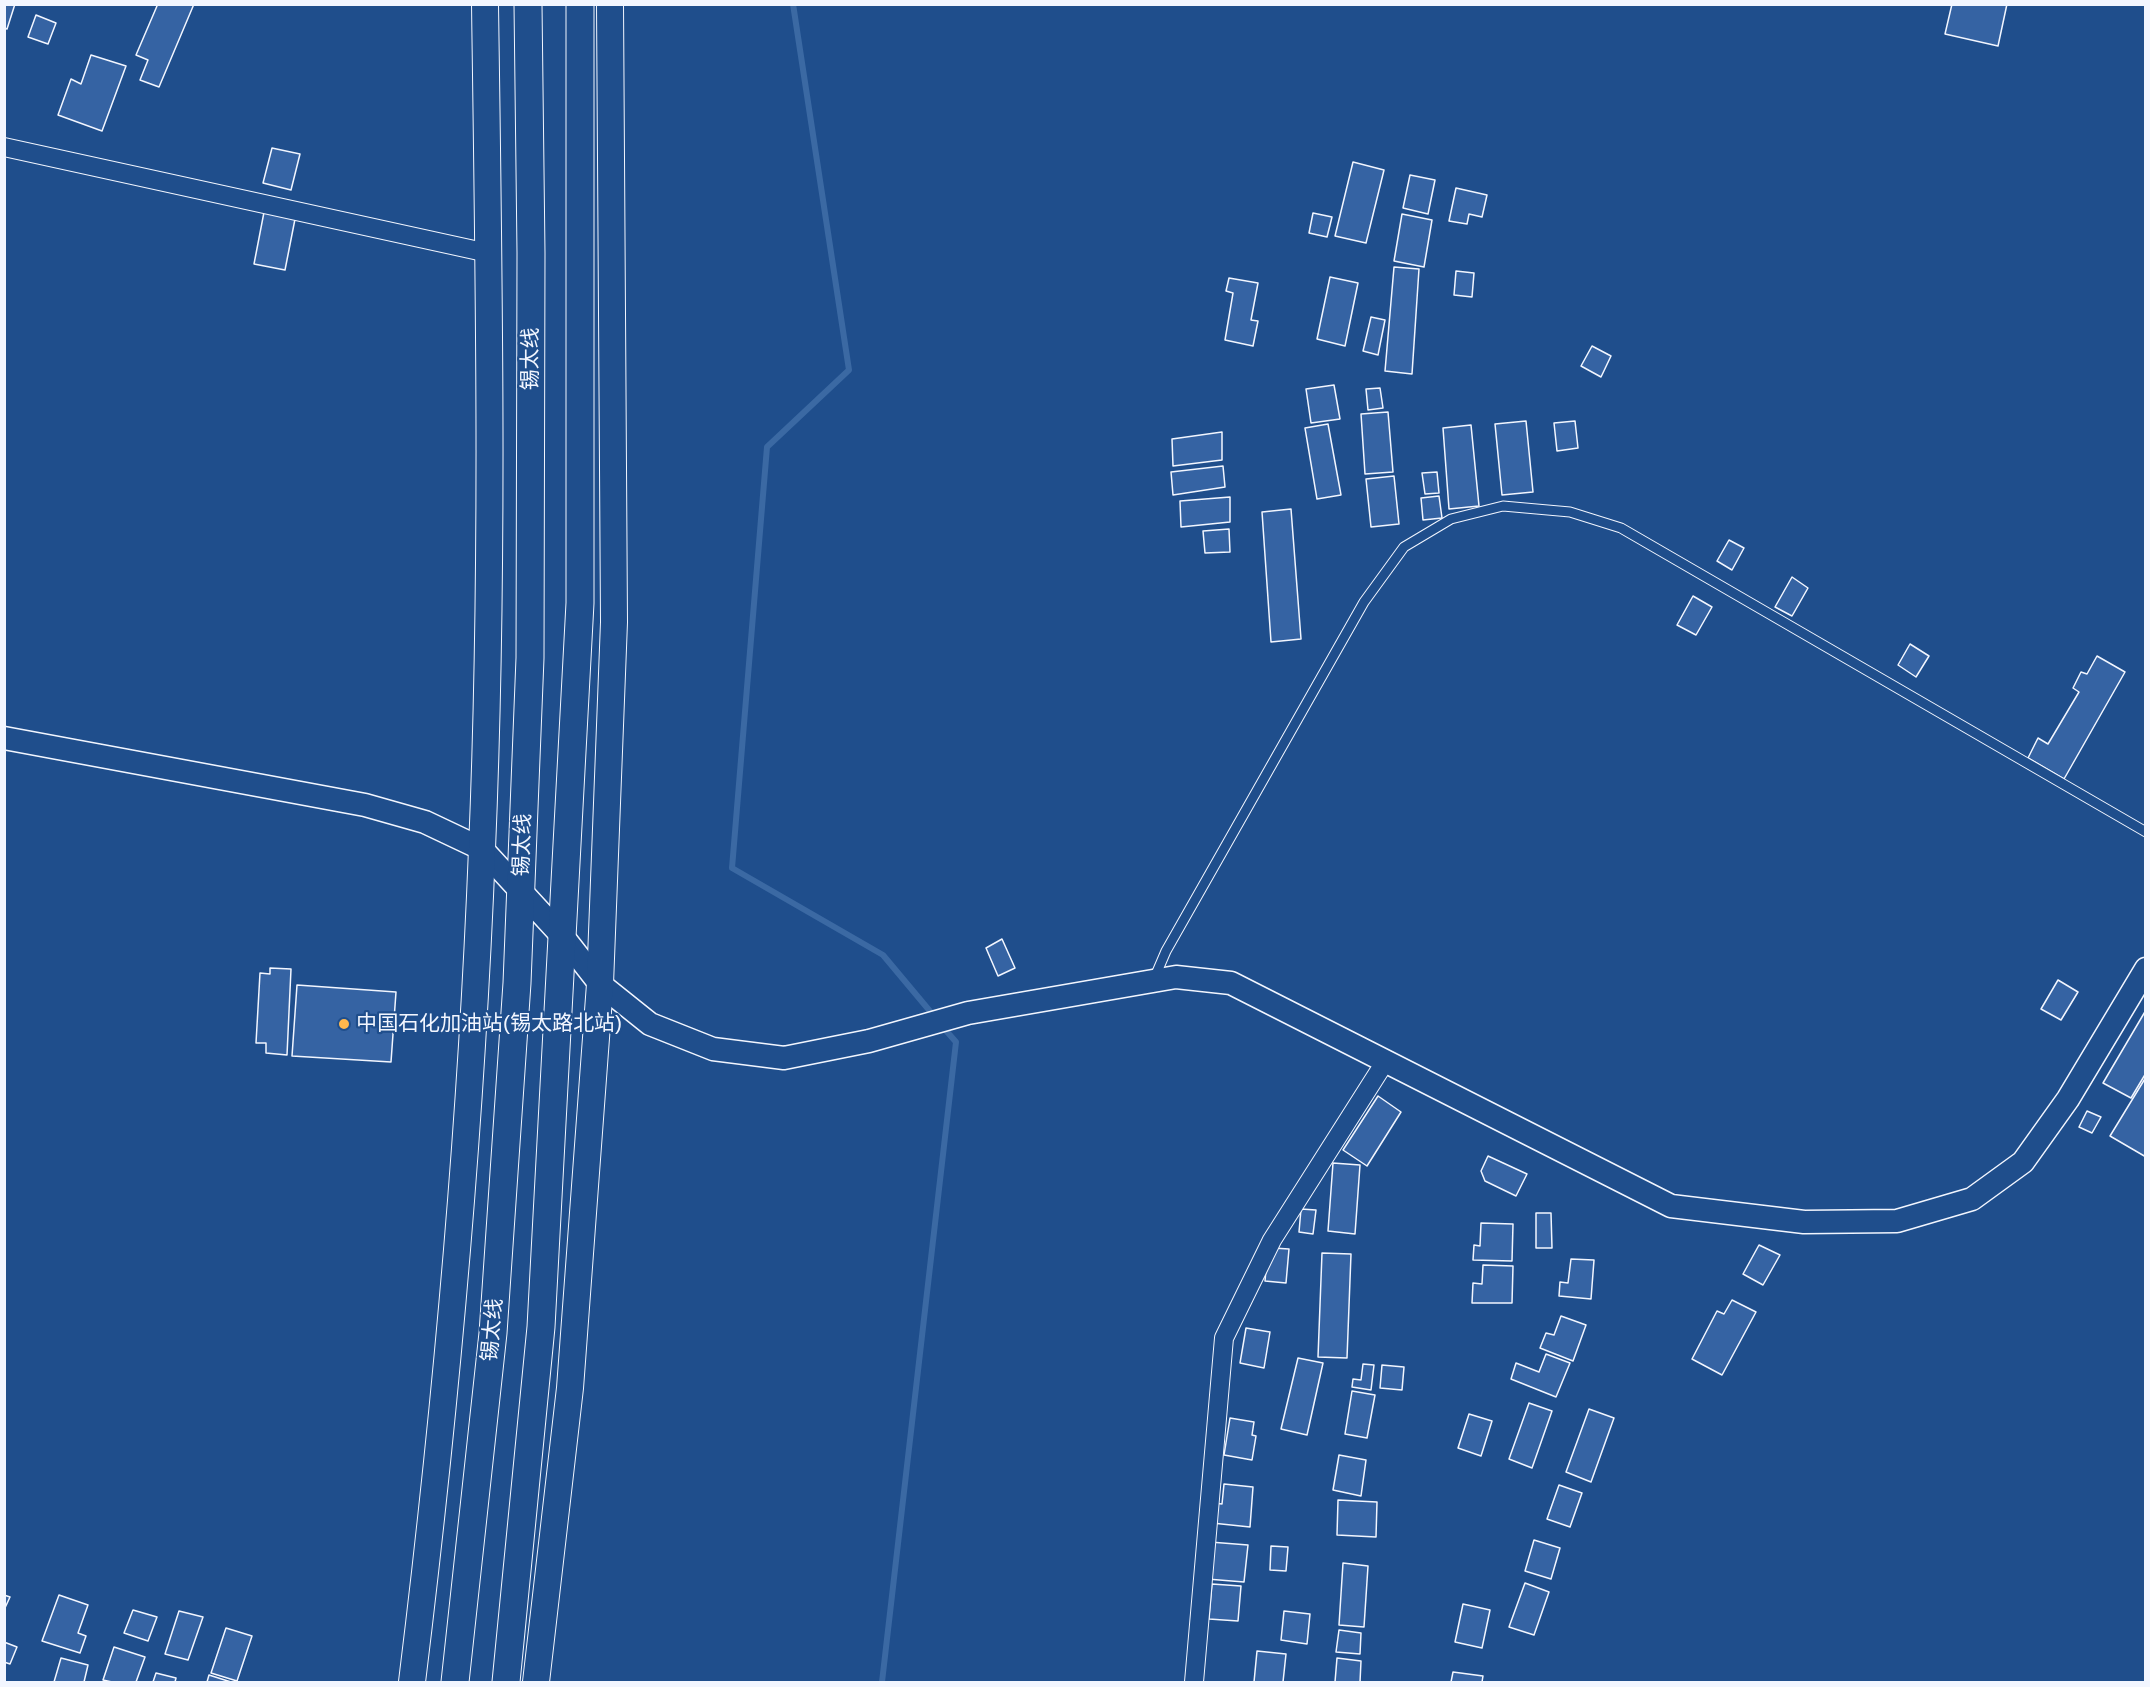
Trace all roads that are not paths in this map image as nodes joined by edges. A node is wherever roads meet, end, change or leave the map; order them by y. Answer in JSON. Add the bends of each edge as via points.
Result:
{"nodes":[{"id":1,"x":485,"y":4,"type":"edge"},
{"id":2,"x":528,"y":4,"type":"edge"},
{"id":3,"x":580,"y":4,"type":"edge"},
{"id":4,"x":610,"y":4,"type":"edge"},
{"id":5,"x":4,"y":147,"type":"edge"},
{"id":6,"x":489,"y":253,"type":"junction"},
{"id":7,"x":4,"y":738,"type":"edge"},
{"id":8,"x":2145,"y":832,"type":"edge"},
{"id":9,"x":482,"y":849,"type":"junction"},
{"id":10,"x":521,"y":890,"type":"junction"},
{"id":11,"x":564,"y":938,"type":"junction"},
{"id":12,"x":2145,"y":969,"type":"edge"},
{"id":13,"x":1153,"y":982,"type":"junction"},
{"id":14,"x":600,"y":984,"type":"junction"},
{"id":15,"x":1385,"y":1062,"type":"junction"},
{"id":16,"x":412,"y":1683,"type":"edge"},
{"id":17,"x":455,"y":1683,"type":"edge"},
{"id":18,"x":506,"y":1683,"type":"edge"},
{"id":19,"x":536,"y":1683,"type":"edge"},
{"id":20,"x":1194,"y":1683,"type":"edge"}],
"edges":[{"from":1,"to":6,"type":"main road"},
{"from":2,"to":10,"type":"main road","name":"锡太线","via":[[530,658]]},
{"from":3,"to":11,"type":"main road","via":[[580,603]]},
{"from":4,"to":14,"type":"main road","via":[[614,622]]},
{"from":5,"to":6,"type":"street"},
{"from":6,"to":9,"type":"main road","via":[[488,657]]},
{"from":7,"to":9,"type":"street","via":[[365,805],[425,822]]},
{"from":8,"to":13,"type":"lane","via":[[1621,528],[1570,512],[1503,506],[1451,519],[1404,547],[1364,602],[1166,951]]},
{"from":9,"to":10,"type":"street"},
{"from":9,"to":16,"type":"main road","via":[[451,1329]]},
{"from":10,"to":11,"type":"street"},
{"from":10,"to":17,"type":"main road","name":"锡太线","via":[[493,1333]]},
{"from":11,"to":14,"type":"street"},
{"from":11,"to":18,"type":"main road","via":[[541,1327]]},
{"from":12,"to":15,"type":"street","via":[[2068,1099],[2023,1162],[1972,1199],[1897,1221],[1804,1222],[1671,1206]]},
{"from":13,"to":14,"type":"street","via":[[968,1012],[869,1041],[784,1058],[713,1049],[650,1024]]},
{"from":13,"to":15,"type":"street","via":[[1176,977],[1231,983]]},
{"from":14,"to":19,"type":"main road","via":[[570,1388]]},
{"from":15,"to":20,"type":"street","via":[[1272,1240],[1224,1338]]}]}
